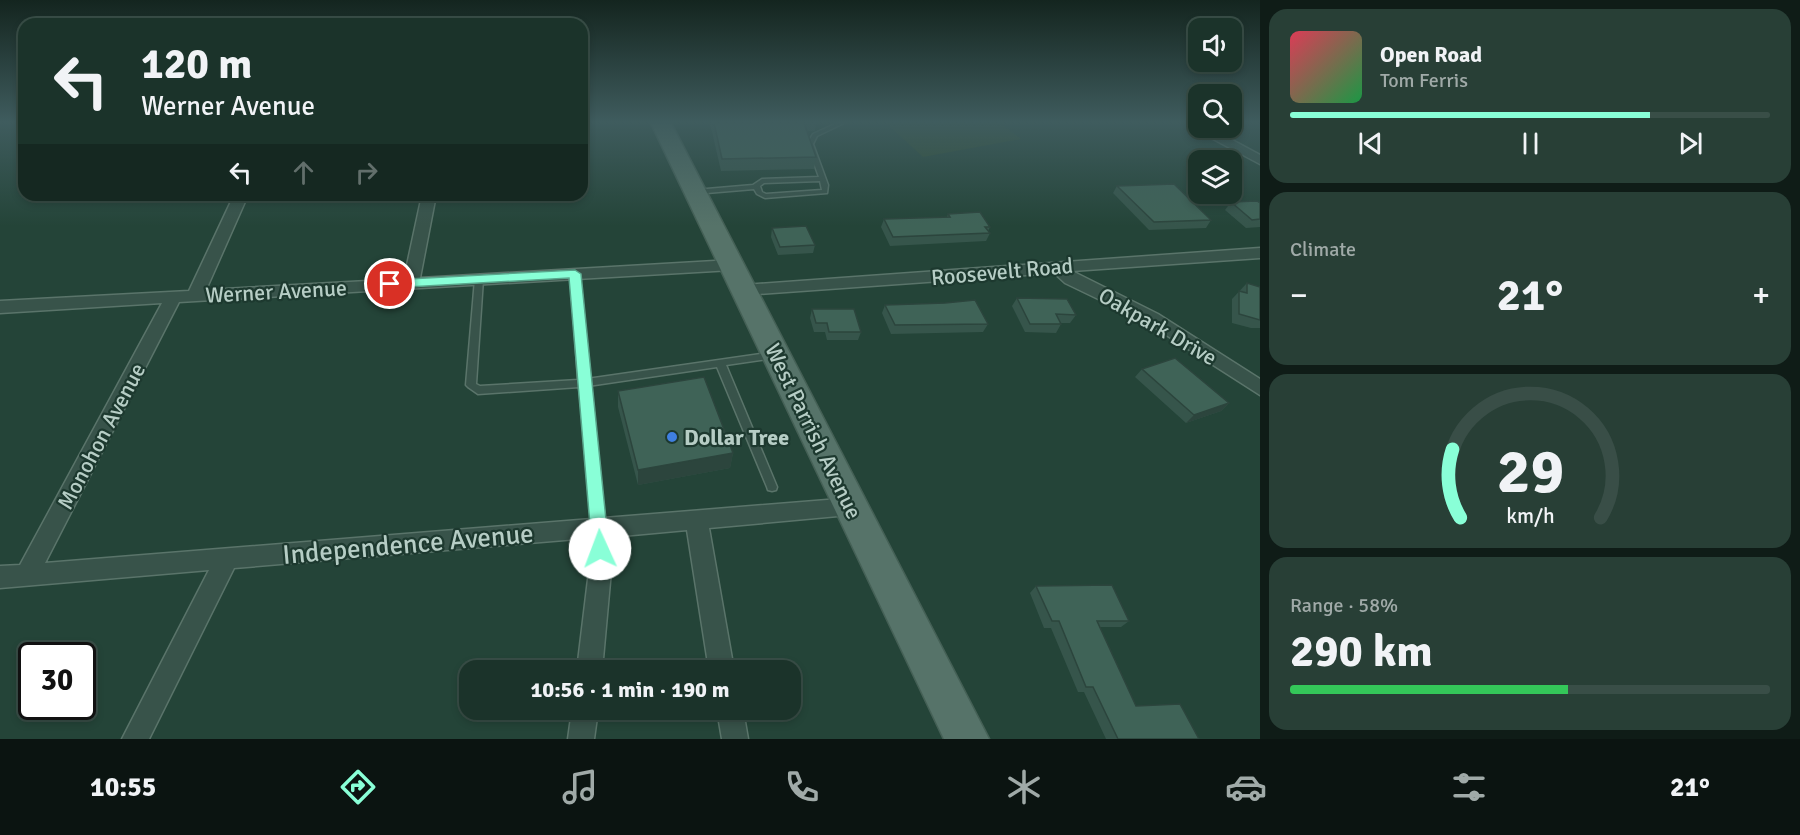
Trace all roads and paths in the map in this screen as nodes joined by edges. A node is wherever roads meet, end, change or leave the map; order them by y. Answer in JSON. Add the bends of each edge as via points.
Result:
{"nodes":[{"id":1,"x":678,"y":157,"type":"edge"},
{"id":2,"x":814,"y":157,"type":"edge"},
{"id":3,"x":823,"y":179,"type":"junction"},
{"id":4,"x":757,"y":187,"type":"junction"},
{"id":5,"x":695,"y":192,"type":"junction"},
{"id":6,"x":238,"y":201,"type":"edge"},
{"id":7,"x":428,"y":201,"type":"edge"},
{"id":8,"x":1260,"y":253,"type":"edge"},
{"id":9,"x":1056,"y":266,"type":"junction"},
{"id":10,"x":575,"y":274,"type":"junction"},
{"id":11,"x":738,"y":277,"type":"junction"},
{"id":12,"x":479,"y":279,"type":"junction"},
{"id":13,"x":411,"y":283,"type":"junction"},
{"id":14,"x":195,"y":296,"type":"junction"},
{"id":15,"x":174,"y":297,"type":"junction"},
{"id":16,"x":0,"y":307,"type":"edge"},
{"id":17,"x":776,"y":354,"type":"junction"},
{"id":18,"x":721,"y":365,"type":"junction"},
{"id":19,"x":583,"y":383,"type":"junction"},
{"id":20,"x":1260,"y":388,"type":"edge"},
{"id":21,"x":772,"y":487,"type":"dead end"},
{"id":22,"x":852,"y":507,"type":"junction"},
{"id":23,"x":697,"y":520,"type":"junction"},
{"id":24,"x":600,"y":527,"type":"junction"},
{"id":25,"x":226,"y":561,"type":"junction"},
{"id":26,"x":27,"y":575,"type":"junction"},
{"id":27,"x":0,"y":578,"type":"edge"},
{"id":28,"x":591,"y":660,"type":"edge"},
{"id":29,"x":720,"y":660,"type":"edge"},
{"id":30,"x":584,"y":720,"type":"edge"},
{"id":31,"x":731,"y":720,"type":"edge"},
{"id":32,"x":135,"y":739,"type":"edge"},
{"id":33,"x":581,"y":739,"type":"edge"},
{"id":34,"x":735,"y":739,"type":"edge"},
{"id":35,"x":967,"y":739,"type":"edge"}],
"edges":[{"from":1,"to":5,"type":"main road","name":"West Parrish Avenue"},
{"from":2,"to":3,"type":"lane"},
{"from":3,"to":4,"type":"lane","via":[[762,181]]},
{"from":3,"to":4,"type":"lane","via":[[823,193],[765,196]]},
{"from":4,"to":5,"type":"lane"},
{"from":5,"to":11,"type":"main road","name":"West Parrish Avenue"},
{"from":6,"to":14,"type":"street"},
{"from":7,"to":13,"type":"street"},
{"from":8,"to":9,"type":"street","name":"Roosevelt Road"},
{"from":9,"to":11,"type":"street","name":"Roosevelt Road","via":[[858,283]]},
{"from":9,"to":20,"type":"street","name":"Oakpark Drive","via":[[1071,279],[1152,318]]},
{"from":10,"to":11,"type":"street","name":"Werner Avenue"},
{"from":10,"to":12,"type":"street","name":"Werner Avenue"},
{"from":10,"to":19,"type":"lane"},
{"from":11,"to":17,"type":"main road","name":"West Parrish Avenue"},
{"from":12,"to":13,"type":"street","name":"Werner Avenue"},
{"from":12,"to":19,"type":"lane","via":[[471,385],[478,390]]},
{"from":13,"to":14,"type":"street","name":"Werner Avenue"},
{"from":14,"to":15,"type":"street","name":"Werner Avenue"},
{"from":15,"to":16,"type":"street","name":"Werner Avenue"},
{"from":15,"to":26,"type":"street","name":"Monohon Avenue"},
{"from":17,"to":18,"type":"lane"},
{"from":17,"to":22,"type":"main road","name":"West Parrish Avenue"},
{"from":18,"to":19,"type":"lane"},
{"from":18,"to":21,"type":"lane"},
{"from":19,"to":24,"type":"lane"},
{"from":22,"to":23,"type":"street","name":"Independence Avenue"},
{"from":22,"to":35,"type":"main road","name":"West Parrish Avenue"},
{"from":23,"to":24,"type":"street","name":"Independence Avenue"},
{"from":23,"to":29,"type":"street"},
{"from":24,"to":25,"type":"street","name":"Independence Avenue"},
{"from":24,"to":28,"type":"street","via":[[600,572]]},
{"from":25,"to":26,"type":"street","name":"Independence Avenue"},
{"from":25,"to":32,"type":"street"},
{"from":26,"to":27,"type":"street","name":"Independence Avenue"},
{"from":30,"to":33,"type":"street"},
{"from":31,"to":34,"type":"street"}]}
